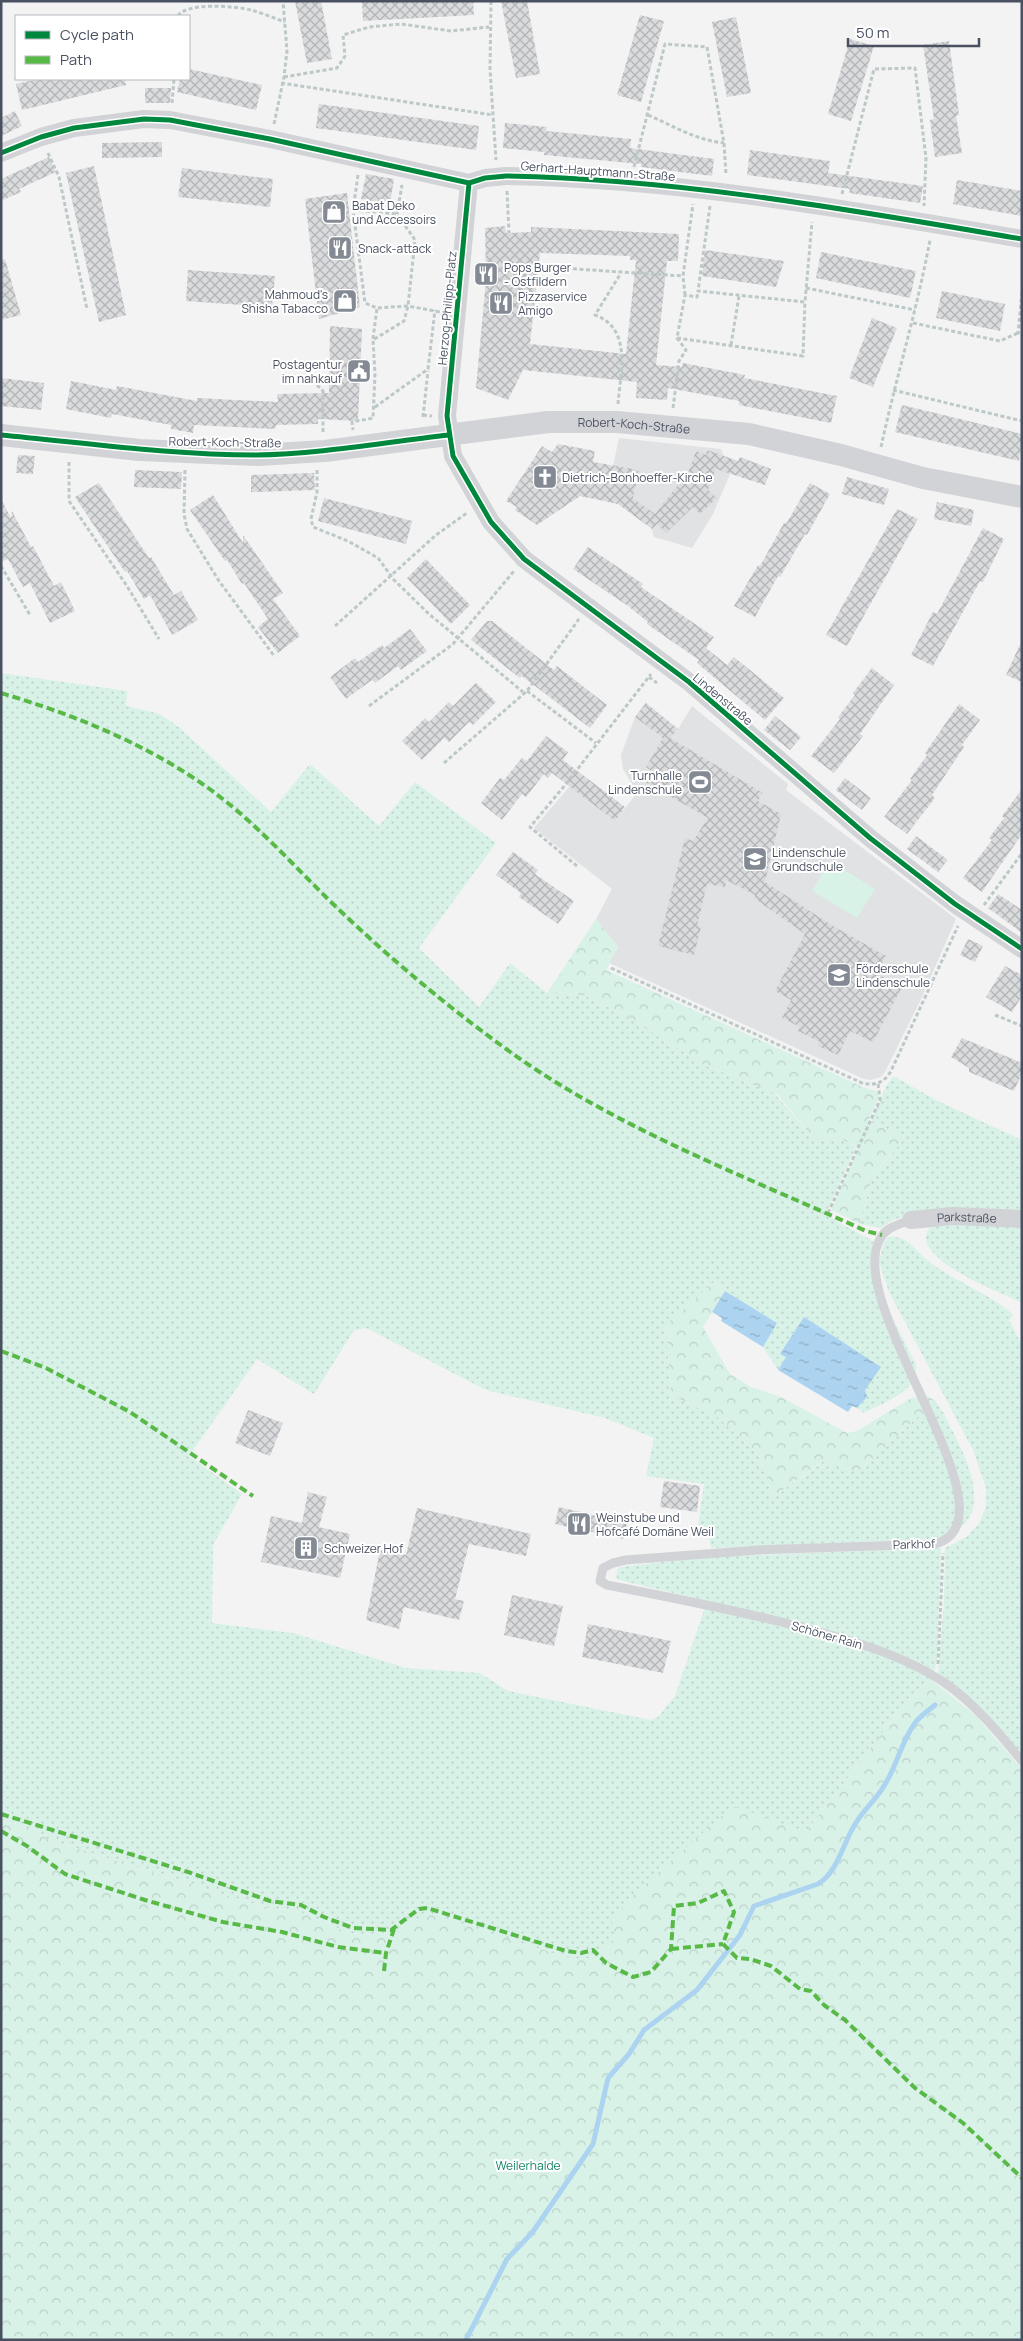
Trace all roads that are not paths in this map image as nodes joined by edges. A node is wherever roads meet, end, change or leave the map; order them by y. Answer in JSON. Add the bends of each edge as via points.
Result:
{"nodes":[{"id":1,"x":1,"y":154,"type":"edge"},
{"id":2,"x":469,"y":183,"type":"junction"},
{"id":3,"x":1022,"y":239,"type":"edge"},
{"id":4,"x":1,"y":434,"type":"edge"},
{"id":5,"x":449,"y":435,"type":"junction"},
{"id":6,"x":1022,"y":497,"type":"edge"},
{"id":7,"x":1022,"y":950,"type":"edge"},
{"id":8,"x":1022,"y":1218,"type":"edge"},
{"id":9,"x":912,"y":1220,"type":"joint"},
{"id":10,"x":905,"y":1335,"type":"dead end"},
{"id":11,"x":967,"y":1530,"type":"dead end"},
{"id":12,"x":600,"y":1578,"type":"joint"},
{"id":13,"x":1022,"y":1761,"type":"edge"}],
"edges":[{"from":1,"to":2,"type":"street","name":"Gerhart-Hauptmann-Straße","via":[[41,137],[92,125],[144,119],[170,120]]},
{"from":2,"to":3,"type":"street","name":"Gerhart-Hauptmann-Straße","via":[[501,176],[632,182],[927,222]]},
{"from":2,"to":5,"type":"street","name":"Herzog-Philipp-Platz","via":[[448,406]]},
{"from":4,"to":5,"type":"street","name":"Robert-Koch-Straße","via":[[186,453],[258,455]]},
{"from":5,"to":6,"type":"street","name":"Robert-Koch-Straße","via":[[560,421],[617,422],[749,434],[923,478]]},
{"from":5,"to":7,"type":"street","name":"Lindenstraße","via":[[453,456],[479,504],[524,559],[712,701],[870,838]]},
{"from":8,"to":9,"type":"street","name":"Parkstraße","via":[[942,1216]]},
{"from":9,"to":10,"type":"lane","via":[[884,1233],[875,1256],[880,1280]]},
{"from":11,"to":12,"type":"lane","name":"Parkhof","via":[[943,1543],[783,1548],[613,1563],[603,1568]]},
{"from":12,"to":13,"type":"lane","name":"Schöner Rain","via":[[607,1585],[788,1624],[893,1657],[936,1677],[958,1693]]}]}
